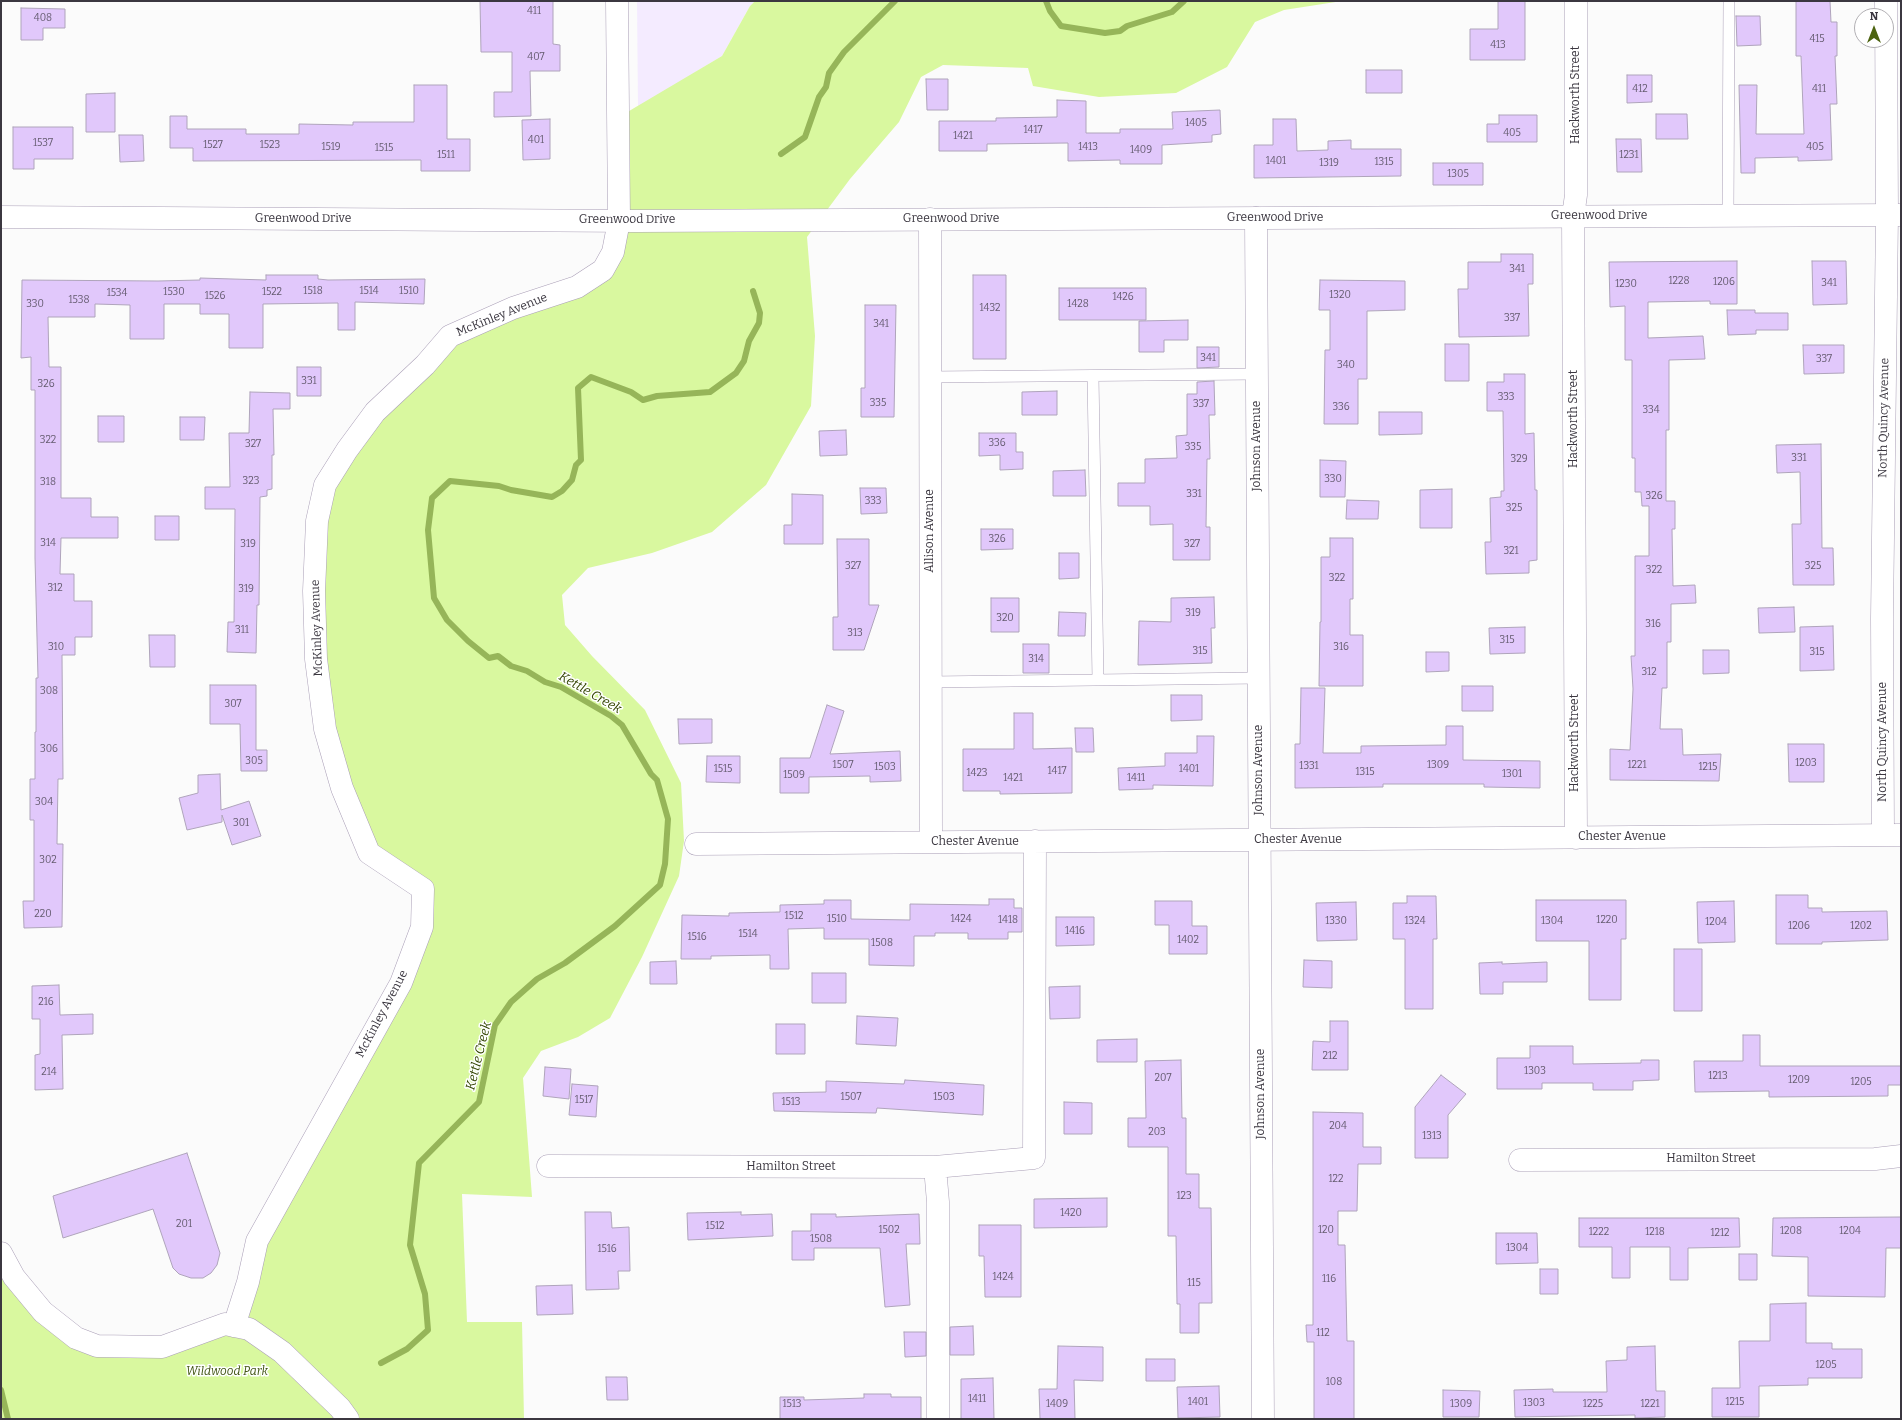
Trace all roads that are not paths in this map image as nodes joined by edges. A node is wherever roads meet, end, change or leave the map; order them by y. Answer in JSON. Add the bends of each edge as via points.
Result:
{"nodes":[{"id":1,"x":617,"y":1,"type":"edge"},
{"id":2,"x":1576,"y":1,"type":"edge"},
{"id":3,"x":1729,"y":1,"type":"edge"},
{"id":4,"x":1886,"y":1,"type":"edge"},
{"id":5,"x":1728,"y":215,"type":"junction"},
{"id":6,"x":1894,"y":215,"type":"edge"},
{"id":7,"x":1573,"y":216,"type":"junction"},
{"id":8,"x":1,"y":217,"type":"edge"},
{"id":9,"x":1256,"y":218,"type":"junction"},
{"id":10,"x":930,"y":219,"type":"junction"},
{"id":11,"x":619,"y":221,"type":"junction"},
{"id":12,"x":1256,"y":374,"type":"junction"},
{"id":13,"x":1093,"y":376,"type":"junction"},
{"id":14,"x":930,"y":377,"type":"junction"},
{"id":15,"x":1258,"y":678,"type":"junction"},
{"id":16,"x":1098,"y":680,"type":"junction"},
{"id":17,"x":930,"y":682,"type":"junction"},
{"id":18,"x":1892,"y":835,"type":"edge"},
{"id":19,"x":1576,"y":838,"type":"junction"},
{"id":20,"x":1259,"y":840,"type":"junction"},
{"id":21,"x":1035,"y":841,"type":"junction"},
{"id":22,"x":931,"y":842,"type":"junction"},
{"id":23,"x":696,"y":844,"type":"dead end"},
{"id":24,"x":1901,"y":1156,"type":"edge"},
{"id":25,"x":1520,"y":1160,"type":"dead end"},
{"id":26,"x":548,"y":1166,"type":"dead end"},
{"id":27,"x":935,"y":1167,"type":"junction"},
{"id":28,"x":1,"y":1253,"type":"edge"},
{"id":29,"x":234,"y":1326,"type":"junction"},
{"id":30,"x":348,"y":1419,"type":"edge"},
{"id":31,"x":938,"y":1419,"type":"edge"},
{"id":32,"x":1263,"y":1419,"type":"edge"}],
"edges":[{"from":1,"to":11,"type":"street","name":"McKinley Avenue"},
{"from":2,"to":7,"type":"street","name":"Hackworth Street","via":[[1576,195]]},
{"from":3,"to":5,"type":"lane"},
{"from":4,"to":6,"type":"street","name":"North Quincy Avenue"},
{"from":5,"to":6,"type":"street","name":"Greenwood Drive"},
{"from":5,"to":7,"type":"street","name":"Greenwood Drive"},
{"from":6,"to":18,"type":"street","name":"North Quincy Avenue","via":[[1882,618]]},
{"from":7,"to":9,"type":"street","name":"Greenwood Drive"},
{"from":7,"to":19,"type":"street","name":"Hackworth Street"},
{"from":8,"to":11,"type":"street","name":"Greenwood Drive"},
{"from":9,"to":10,"type":"street","name":"Greenwood Drive"},
{"from":9,"to":12,"type":"street","name":"Johnson Avenue"},
{"from":10,"to":11,"type":"street","name":"Greenwood Drive"},
{"from":10,"to":14,"type":"street","name":"Allison Avenue"},
{"from":11,"to":29,"type":"street","name":"McKinley Avenue","via":[[612,252],[603,270],[577,287],[513,308],[450,336],[425,365],[375,412],[325,485],[317,521],[314,590],[316,659],[325,730],[342,788],[369,853],[423,889],[422,927],[401,983],[257,1241],[248,1282]]},
{"from":12,"to":13,"type":"lane"},
{"from":12,"to":15,"type":"street","name":"Johnson Avenue"},
{"from":13,"to":14,"type":"lane"},
{"from":13,"to":16,"type":"lane"},
{"from":14,"to":17,"type":"street","name":"Allison Avenue"},
{"from":15,"to":16,"type":"lane"},
{"from":15,"to":20,"type":"street","name":"Johnson Avenue"},
{"from":16,"to":17,"type":"lane"},
{"from":17,"to":22,"type":"street","name":"Allison Avenue"},
{"from":18,"to":19,"type":"street","name":"Chester Avenue"},
{"from":19,"to":20,"type":"street","name":"Chester Avenue"},
{"from":20,"to":21,"type":"street","name":"Chester Avenue"},
{"from":20,"to":32,"type":"street","name":"Johnson Avenue"},
{"from":21,"to":22,"type":"street","name":"Chester Avenue"},
{"from":21,"to":27,"type":"street","name":"Hamilton Street","via":[[1034,1158]]},
{"from":22,"to":23,"type":"street","name":"Chester Avenue"},
{"from":24,"to":25,"type":"street","name":"Hamilton Street","via":[[1875,1159]]},
{"from":26,"to":27,"type":"street","name":"Hamilton Street"},
{"from":27,"to":31,"type":"street","via":[[938,1202]]},
{"from":28,"to":29,"type":"street","via":[[14,1276],[43,1312],[76,1338],[97,1346],[162,1347],[214,1327],[226,1324]]},
{"from":29,"to":30,"type":"street","via":[[249,1330],[282,1352],[340,1408]]}]}
